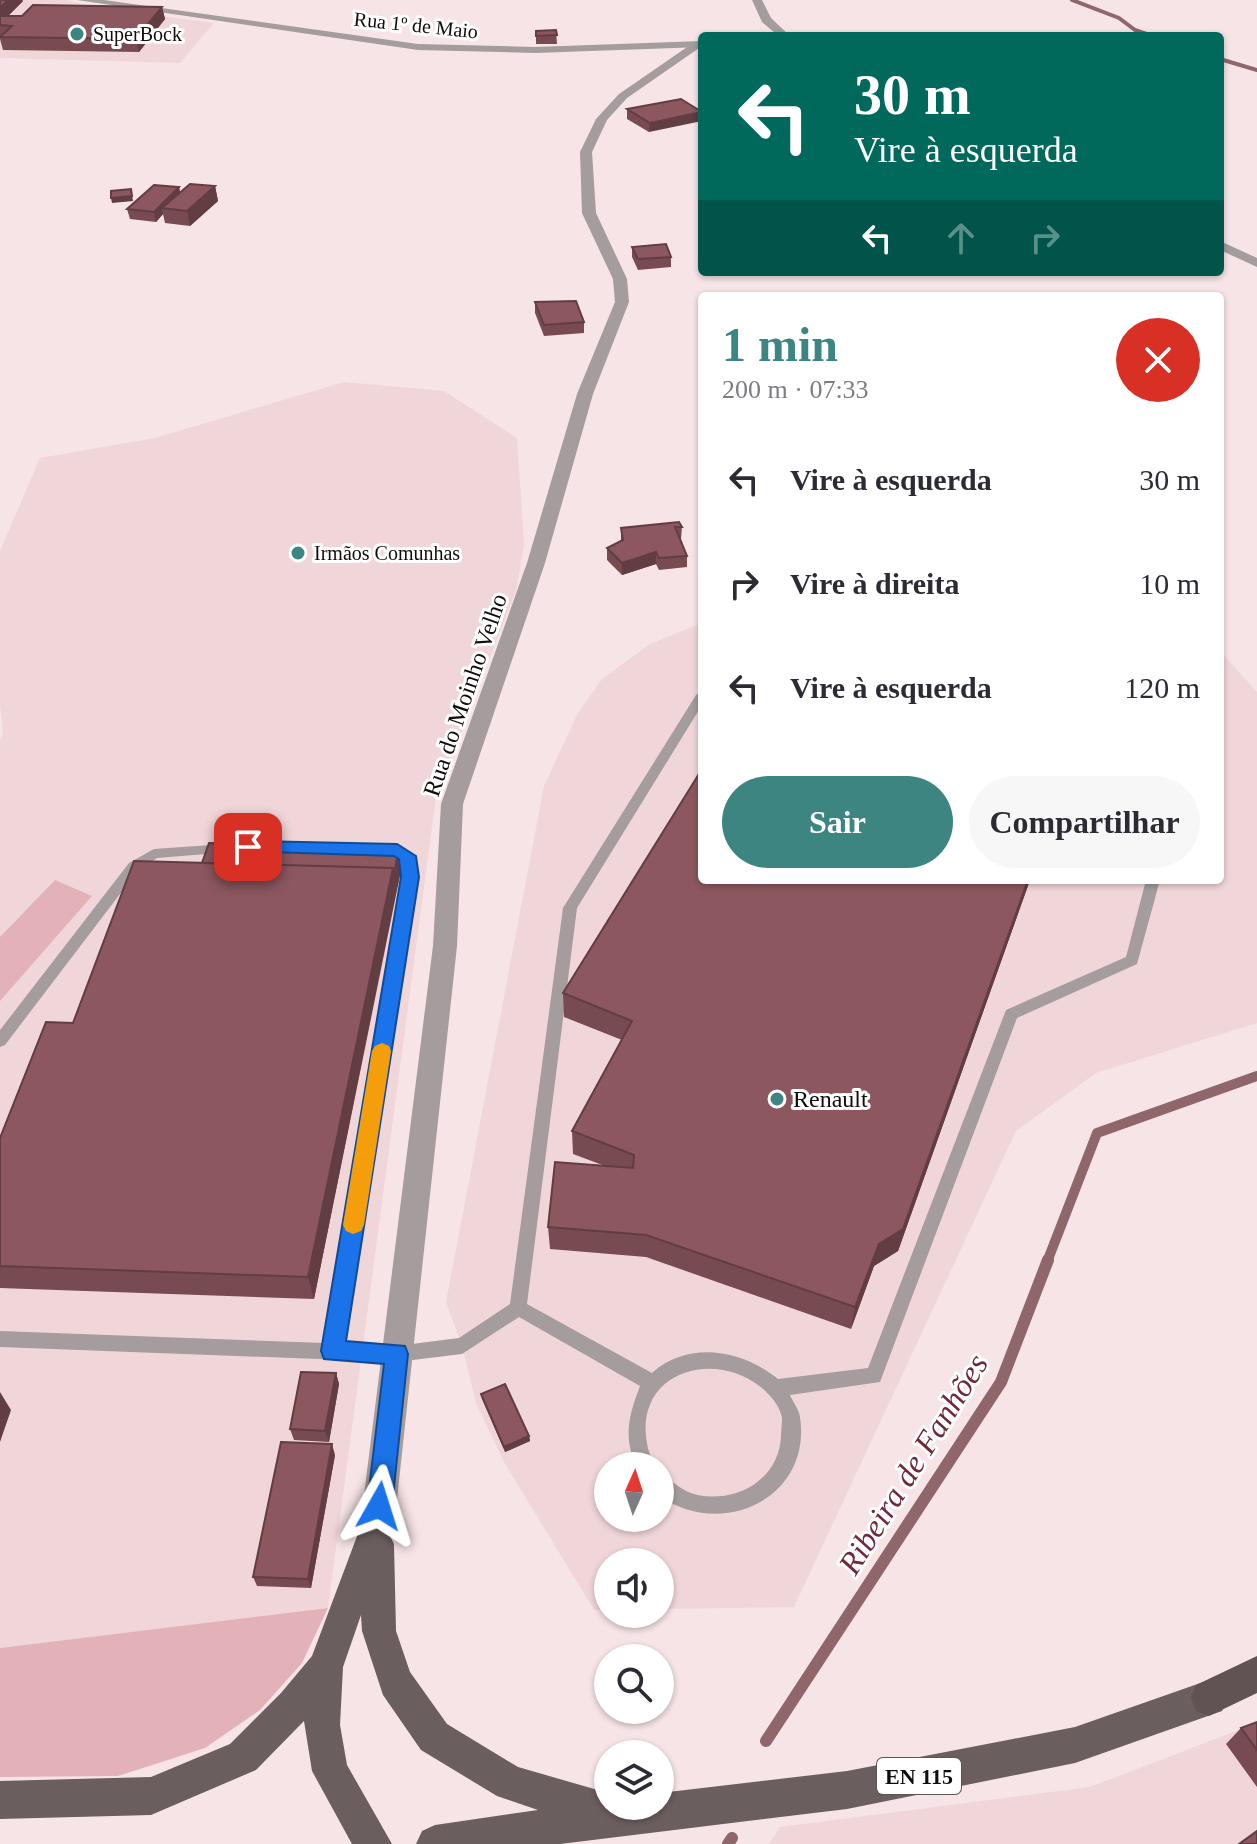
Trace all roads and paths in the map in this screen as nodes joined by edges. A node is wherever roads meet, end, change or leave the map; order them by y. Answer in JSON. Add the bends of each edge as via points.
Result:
{"nodes":[{"id":1,"x":82,"y":0,"type":"edge"},
{"id":2,"x":759,"y":6,"type":"edge"},
{"id":3,"x":747,"y":32,"type":"edge"},
{"id":4,"x":782,"y":32,"type":"edge"},
{"id":5,"x":698,"y":45,"type":"edge"},
{"id":6,"x":698,"y":46,"type":"edge"},
{"id":7,"x":1224,"y":247,"type":"edge"},
{"id":8,"x":1257,"y":263,"type":"edge"},
{"id":9,"x":698,"y":701,"type":"edge"},
{"id":10,"x":248,"y":847,"type":"edge"},
{"id":11,"x":373,"y":849,"type":"edge"},
{"id":12,"x":1152,"y":884,"type":"edge"},
{"id":13,"x":0,"y":1041,"type":"edge"},
{"id":14,"x":518,"y":1308,"type":"junction"},
{"id":15,"x":0,"y":1339,"type":"edge"},
{"id":16,"x":333,"y":1351,"type":"junction"},
{"id":17,"x":396,"y":1354,"type":"junction"},
{"id":18,"x":652,"y":1383,"type":"junction"},
{"id":19,"x":776,"y":1388,"type":"junction"},
{"id":20,"x":641,"y":1452,"type":"edge"},
{"id":21,"x":674,"y":1493,"type":"edge"},
{"id":22,"x":377,"y":1527,"type":"junction"},
{"id":23,"x":325,"y":1667,"type":"junction"},
{"id":24,"x":1257,"y":1674,"type":"edge"},
{"id":25,"x":1257,"y":1681,"type":"edge"},
{"id":26,"x":1209,"y":1698,"type":"junction"},
{"id":27,"x":0,"y":1800,"type":"edge"},
{"id":28,"x":594,"y":1808,"type":"edge"},
{"id":29,"x":674,"y":1810,"type":"edge"},
{"id":30,"x":595,"y":1820,"type":"edge"},
{"id":31,"x":373,"y":1844,"type":"edge"},
{"id":32,"x":435,"y":1844,"type":"edge"}],
"edges":[{"from":1,"to":5,"type":"street","name":"Rua 1º de Maio","via":[[418,47]]},
{"from":2,"to":3,"type":"street","via":[[756,22]]},
{"from":2,"to":4,"type":"street"},
{"from":6,"to":17,"type":"street","name":"Rua do Moinho Velho","via":[[623,96],[602,119],[586,152],[589,213],[620,279],[622,302],[585,394],[536,563],[452,804],[445,946]]},
{"from":7,"to":8,"type":"street"},
{"from":9,"to":14,"type":"lane","via":[[570,908]]},
{"from":10,"to":13,"type":"lane","via":[[154,854],[134,866]]},
{"from":11,"to":16,"type":"lane","via":[[407,856],[410,877]]},
{"from":12,"to":19,"type":"lane","via":[[1132,960],[1011,1014],[874,1376]]},
{"from":14,"to":17,"type":"lane","via":[[462,1346]]},
{"from":14,"to":18,"type":"lane"},
{"from":15,"to":16,"type":"lane"},
{"from":16,"to":17,"type":"lane"},
{"from":17,"to":22,"type":"street","name":"Rua do Moinho Velho"},
{"from":18,"to":19,"type":"lane","via":[[673,1366],[699,1358],[728,1359],[754,1369]]},
{"from":18,"to":20,"type":"lane","via":[[638,1406],[635,1433]]},
{"from":19,"to":21,"type":"lane","via":[[789,1412],[792,1439],[785,1466],[768,1488],[743,1502],[713,1506]]},
{"from":22,"to":23,"type":"main road"},
{"from":22,"to":28,"type":"main road","via":[[379,1631],[396,1682],[434,1737],[510,1783]]},
{"from":23,"to":27,"type":"main road","via":[[243,1757],[151,1796]]},
{"from":23,"to":31,"type":"main road","via":[[322,1725],[330,1771]]},
{"from":24,"to":26,"type":"highway","number":"EN 115"},
{"from":25,"to":26,"type":"highway","number":"EN 115"},
{"from":26,"to":29,"type":"main road","number":"EN 115","via":[[1075,1745],[847,1790]]},
{"from":30,"to":32,"type":"main road","number":"EN 115"}]}
